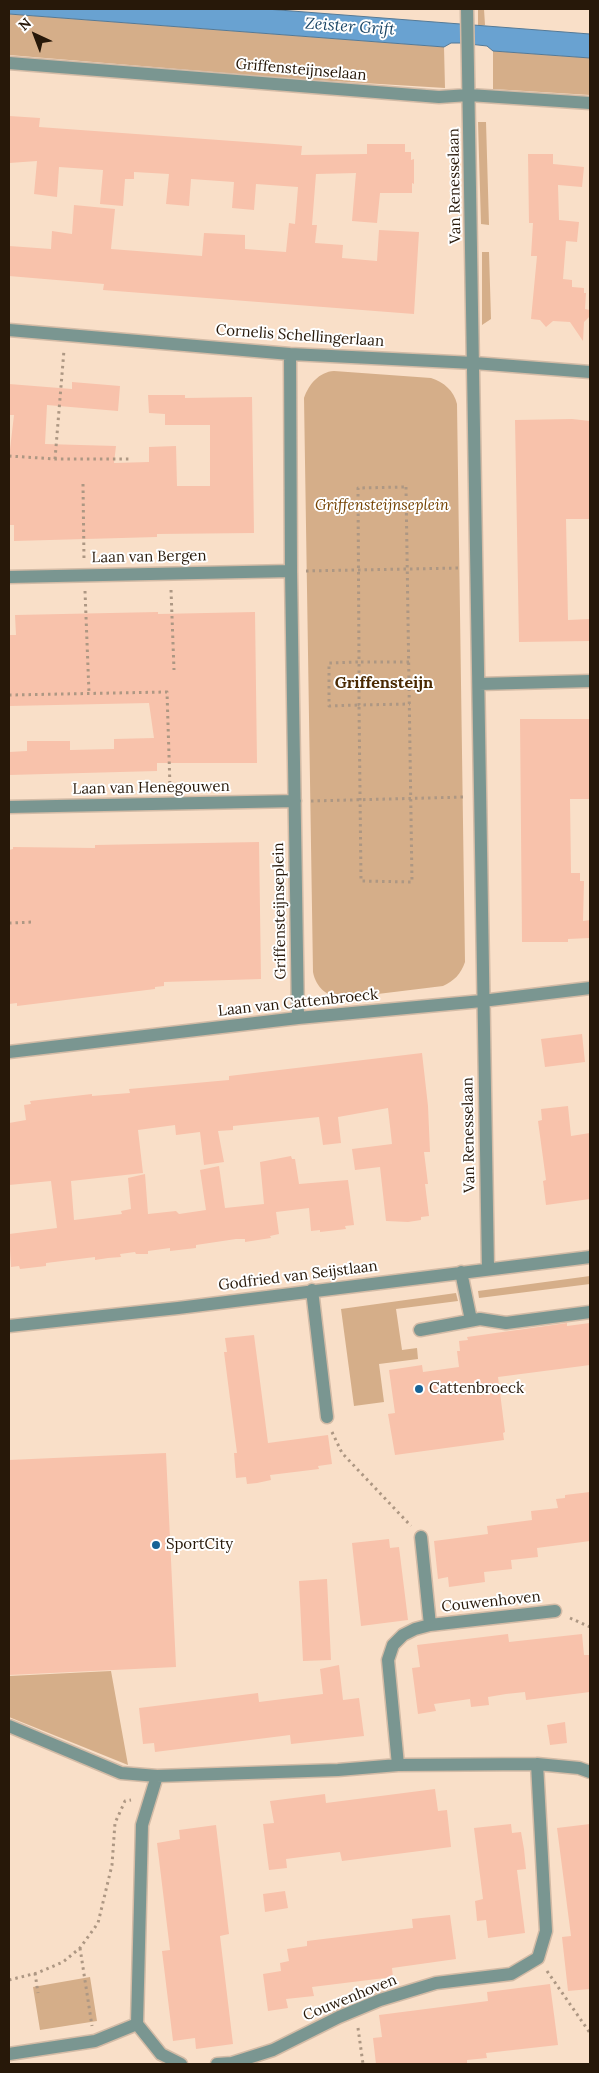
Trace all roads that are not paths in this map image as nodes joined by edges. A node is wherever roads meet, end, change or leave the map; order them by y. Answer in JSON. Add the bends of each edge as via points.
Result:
{"nodes":[{"id":1,"x":467,"y":15,"type":"edge"},
{"id":2,"x":9,"y":63,"type":"edge"},
{"id":3,"x":469,"y":95,"type":"junction"},
{"id":4,"x":590,"y":103,"type":"edge"},
{"id":5,"x":9,"y":330,"type":"edge"},
{"id":6,"x":290,"y":354,"type":"junction"},
{"id":7,"x":474,"y":363,"type":"junction"},
{"id":8,"x":590,"y":372,"type":"edge"},
{"id":9,"x":290,"y":571,"type":"junction"},
{"id":10,"x":9,"y":577,"type":"edge"},
{"id":11,"x":590,"y":681,"type":"edge"},
{"id":12,"x":479,"y":684,"type":"junction"},
{"id":13,"x":295,"y":802,"type":"junction"},
{"id":14,"x":9,"y":807,"type":"edge"},
{"id":15,"x":590,"y":988,"type":"edge"},
{"id":16,"x":482,"y":1001,"type":"junction"},
{"id":17,"x":298,"y":1018,"type":"junction"},
{"id":18,"x":9,"y":1052,"type":"edge"},
{"id":19,"x":590,"y":1256,"type":"edge"},
{"id":20,"x":488,"y":1269,"type":"junction"},
{"id":21,"x":461,"y":1272,"type":"junction"},
{"id":22,"x":312,"y":1290,"type":"junction"},
{"id":23,"x":590,"y":1312,"type":"edge"},
{"id":24,"x":471,"y":1320,"type":"junction"},
{"id":25,"x":9,"y":1326,"type":"edge"},
{"id":26,"x":420,"y":1330,"type":"dead end"},
{"id":27,"x":327,"y":1417,"type":"road end"},
{"id":28,"x":421,"y":1537,"type":"road end"},
{"id":29,"x":555,"y":1611,"type":"road end"},
{"id":30,"x":430,"y":1625,"type":"junction"},
{"id":31,"x":9,"y":1726,"type":"edge"},
{"id":32,"x":537,"y":1764,"type":"junction"},
{"id":33,"x":398,"y":1766,"type":"junction"},
{"id":34,"x":590,"y":1772,"type":"edge"},
{"id":35,"x":158,"y":1776,"type":"junction"},
{"id":36,"x":137,"y":2024,"type":"junction"},
{"id":37,"x":9,"y":2054,"type":"edge"},
{"id":38,"x":181,"y":2064,"type":"edge"},
{"id":39,"x":217,"y":2064,"type":"edge"}],
"edges":[{"from":1,"to":3,"type":"street","name":"Van Renesselaan"},
{"from":2,"to":3,"type":"street","name":"Griffensteijnselaan","via":[[439,97]]},
{"from":3,"to":4,"type":"street","name":"Griffensteijnselaan"},
{"from":3,"to":7,"type":"street","name":"Van Renesselaan"},
{"from":5,"to":6,"type":"street","name":"Cornelis Schellingerlaan"},
{"from":6,"to":7,"type":"street","name":"Cornelis Schellingerlaan"},
{"from":6,"to":9,"type":"street","name":"Griffensteijnseplein"},
{"from":7,"to":8,"type":"street","name":"Cornelis Schellingerlaan"},
{"from":7,"to":12,"type":"street"},
{"from":9,"to":10,"type":"street","name":"Laan van Bergen"},
{"from":9,"to":13,"type":"street","name":"Griffensteijnseplein"},
{"from":11,"to":12,"type":"street"},
{"from":12,"to":16,"type":"street"},
{"from":13,"to":14,"type":"street","name":"Laan van Henegouwen"},
{"from":13,"to":17,"type":"street","name":"Griffensteijnseplein"},
{"from":15,"to":16,"type":"street","name":"Laan van Cattenbroeck"},
{"from":16,"to":17,"type":"street","name":"Laan van Cattenbroeck"},
{"from":16,"to":20,"type":"street","name":"Van Renesselaan"},
{"from":17,"to":18,"type":"street","name":"Laan van Cattenbroeck"},
{"from":19,"to":20,"type":"street","name":"Godfried van Seijstlaan"},
{"from":20,"to":21,"type":"street","name":"Godfried van Seijstlaan"},
{"from":21,"to":22,"type":"street","name":"Godfried van Seijstlaan"},
{"from":21,"to":24,"type":"street"},
{"from":22,"to":25,"type":"street","name":"Godfried van Seijstlaan"},
{"from":22,"to":27,"type":"street"},
{"from":23,"to":24,"type":"street","via":[[506,1323]]},
{"from":24,"to":26,"type":"street"},
{"from":28,"to":30,"type":"street","name":"Couwenhoven"},
{"from":29,"to":30,"type":"street","name":"Couwenhoven"},
{"from":30,"to":33,"type":"street","name":"Couwenhoven","via":[[402,1635],[393,1645],[388,1660]]},
{"from":31,"to":35,"type":"street","via":[[120,1773]]},
{"from":32,"to":33,"type":"street"},
{"from":32,"to":34,"type":"street"},
{"from":32,"to":39,"type":"street","name":"Couwenhoven","via":[[546,1931],[538,1958],[511,1974],[436,1984],[380,2000],[273,2050]]},
{"from":33,"to":35,"type":"street"},
{"from":35,"to":36,"type":"street","via":[[142,1825]]},
{"from":36,"to":37,"type":"street","via":[[95,2041]]},
{"from":36,"to":38,"type":"street","via":[[161,2054]]}]}
